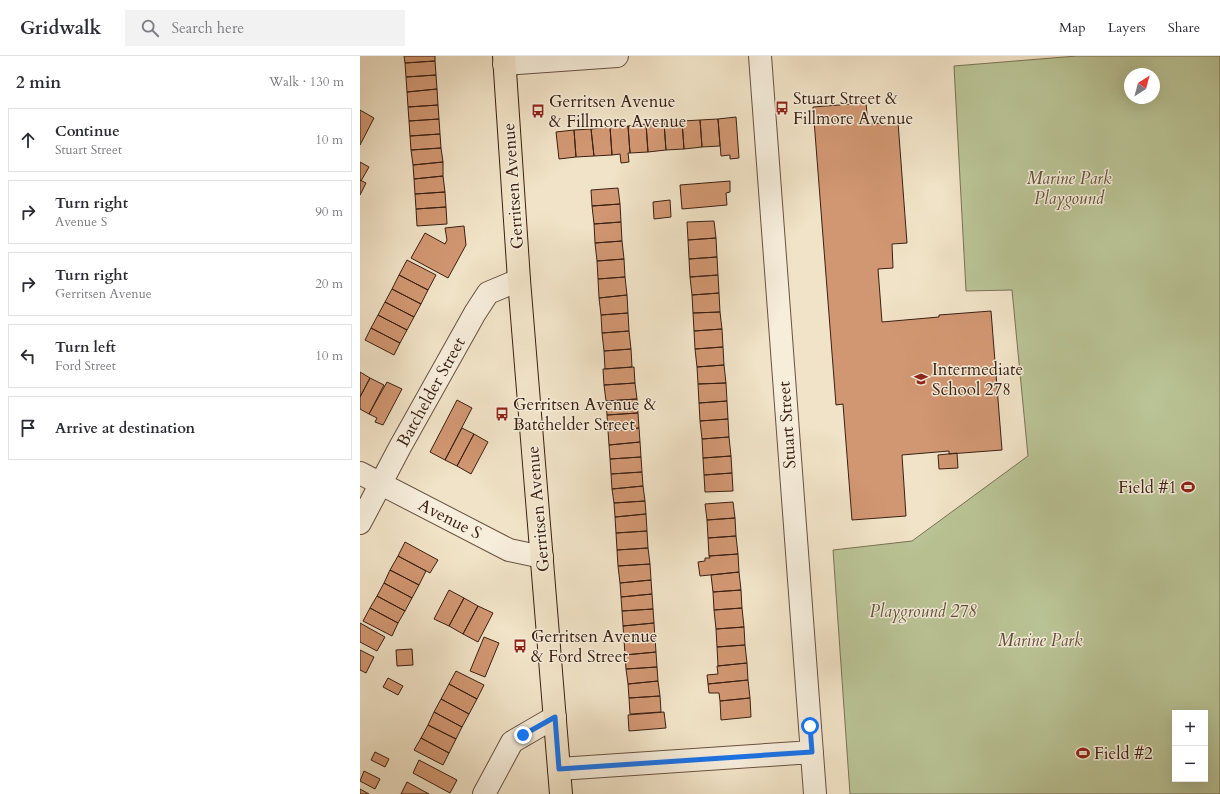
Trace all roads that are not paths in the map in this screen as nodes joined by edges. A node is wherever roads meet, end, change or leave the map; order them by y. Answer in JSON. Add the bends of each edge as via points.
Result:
{"nodes":[{"id":1,"x":617,"y":56,"type":"edge"},
{"id":2,"x":760,"y":56,"type":"edge"},
{"id":3,"x":504,"y":60,"type":"edge"},
{"id":4,"x":519,"y":280,"type":"junction"},
{"id":5,"x":360,"y":473,"type":"edge"},
{"id":6,"x":380,"y":484,"type":"junction"},
{"id":7,"x":360,"y":523,"type":"edge"},
{"id":8,"x":542,"y":557,"type":"junction"},
{"id":9,"x":555,"y":717,"type":"junction"},
{"id":10,"x":812,"y":752,"type":"junction"},
{"id":11,"x":559,"y":769,"type":"junction"},
{"id":12,"x":484,"y":794,"type":"edge"},
{"id":13,"x":561,"y":794,"type":"edge"},
{"id":14,"x":815,"y":794,"type":"edge"}],
"edges":[{"from":1,"to":3,"type":"street"},
{"from":2,"to":10,"type":"street","name":"Stuart Street"},
{"from":3,"to":4,"type":"main road","name":"Gerritsen Avenue"},
{"from":4,"to":6,"type":"street","name":"Batchelder Street","via":[[488,293]]},
{"from":4,"to":8,"type":"main road","name":"Gerritsen Avenue"},
{"from":5,"to":6,"type":"street","name":"Avenue S"},
{"from":6,"to":7,"type":"street","name":"Batchelder Street"},
{"from":6,"to":8,"type":"street","name":"Avenue S","via":[[509,550]]},
{"from":8,"to":9,"type":"main road","name":"Gerritsen Avenue"},
{"from":9,"to":11,"type":"main road","name":"Gerritsen Avenue"},
{"from":9,"to":12,"type":"street","via":[[512,742]]},
{"from":10,"to":11,"type":"street"},
{"from":10,"to":14,"type":"street","name":"Stuart Street"},
{"from":11,"to":13,"type":"main road","name":"Gerritsen Avenue"}]}
